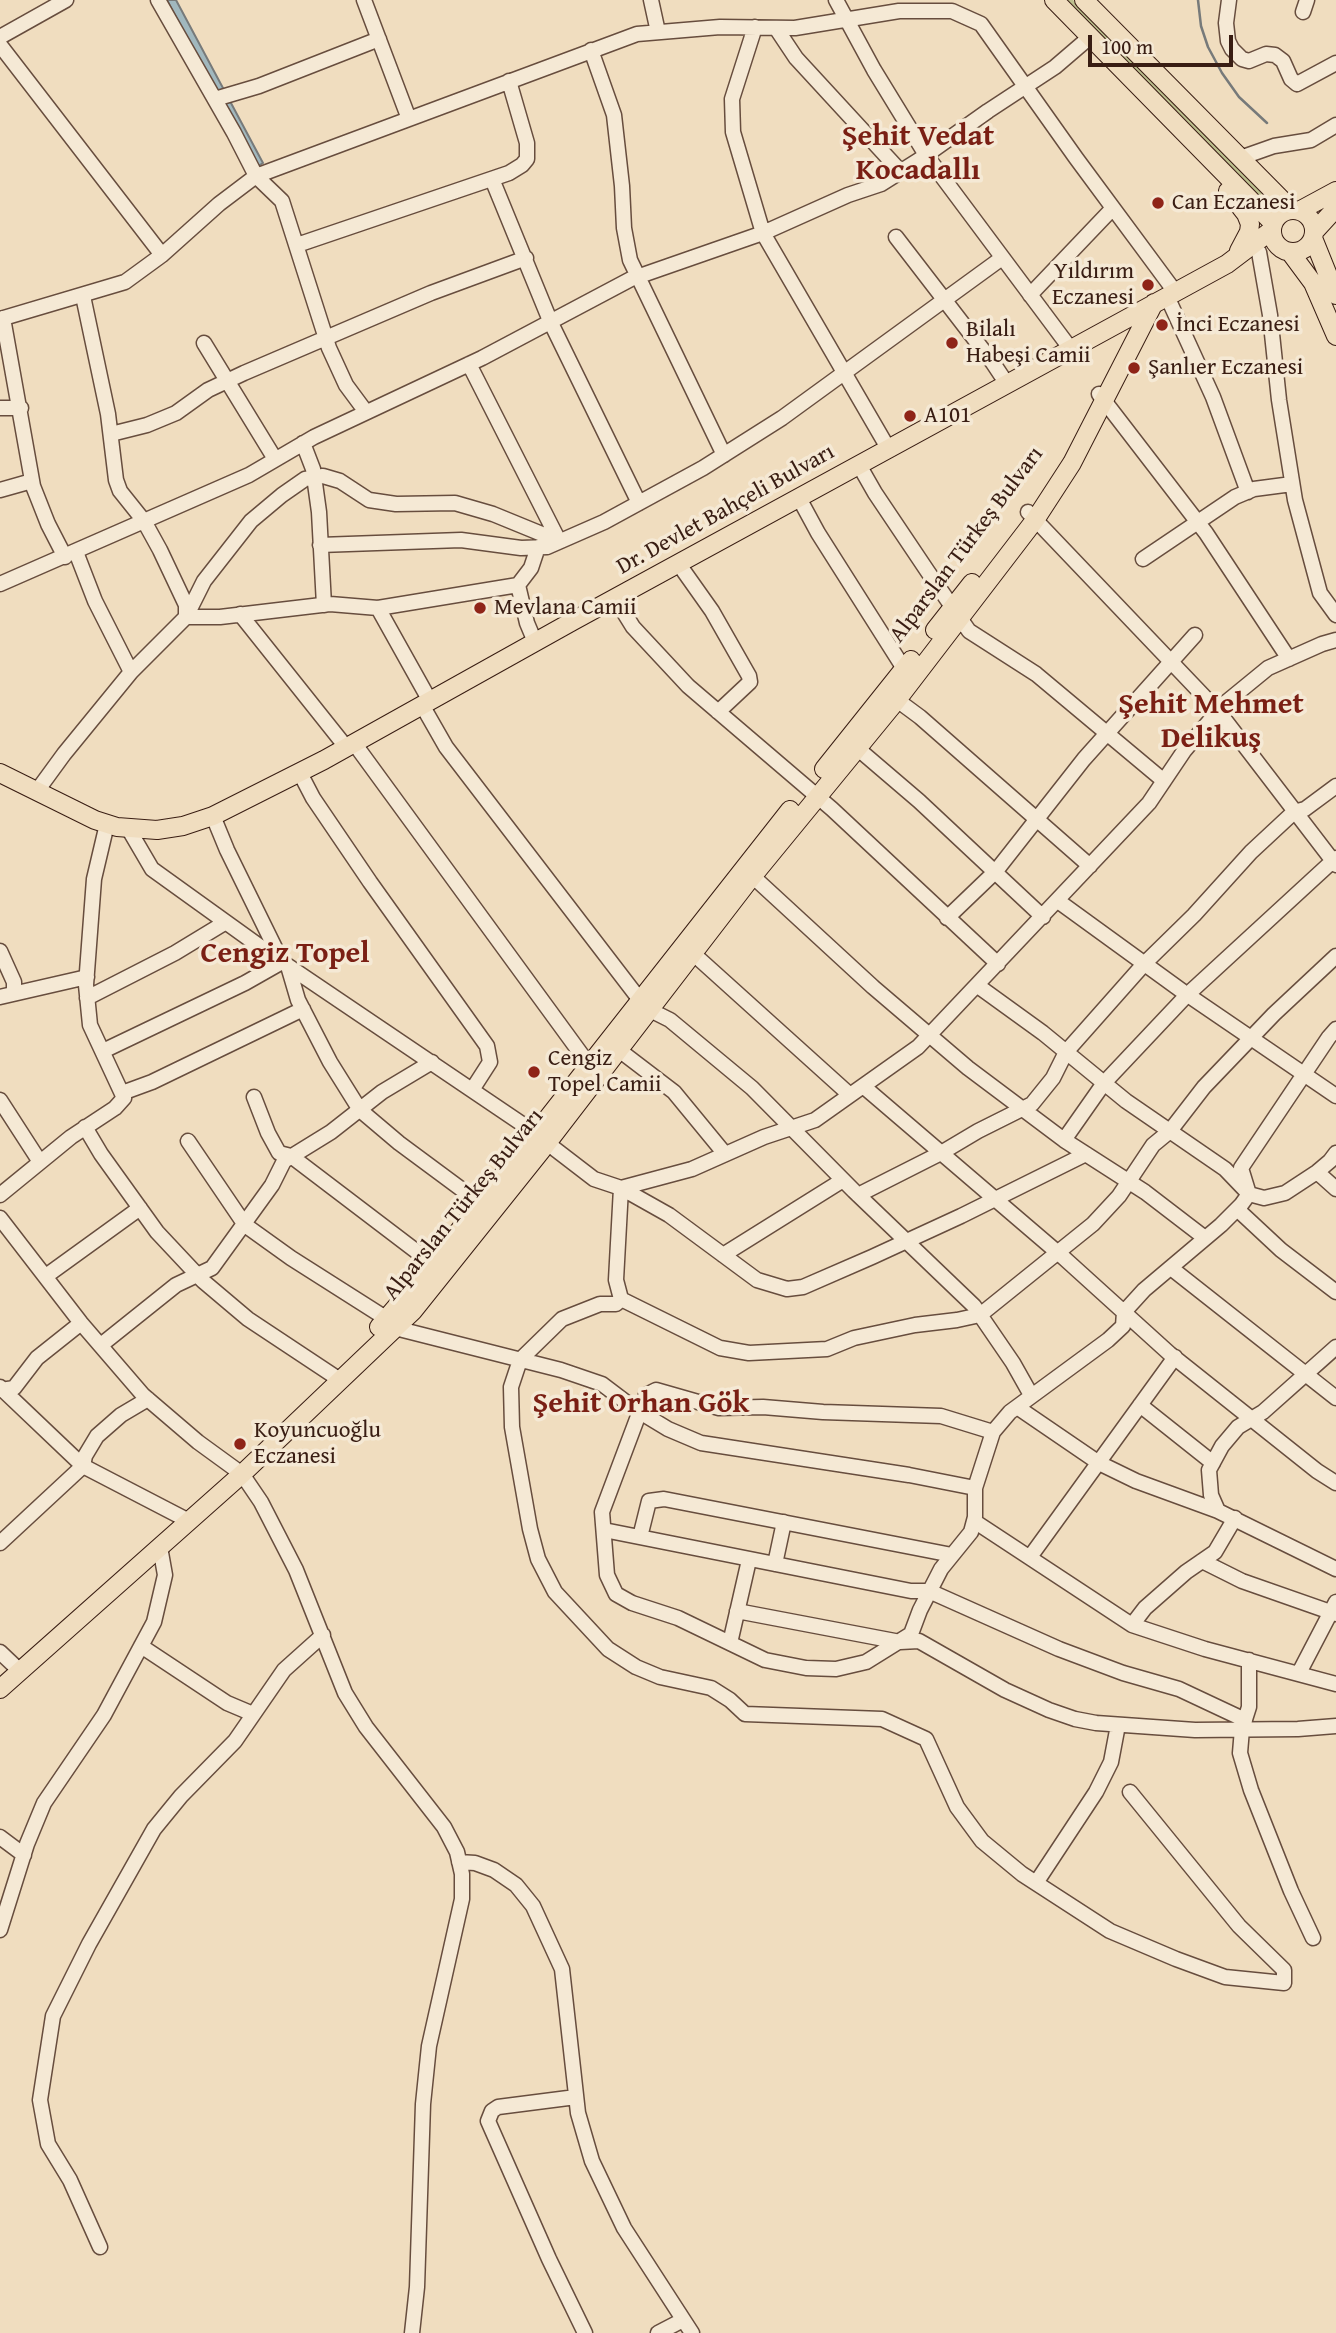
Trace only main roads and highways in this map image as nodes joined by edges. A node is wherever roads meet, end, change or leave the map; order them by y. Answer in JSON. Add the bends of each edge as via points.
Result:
{"nodes":[{"id":1,"x":1054,"y":0,"type":"edge"},
{"id":2,"x":1084,"y":0,"type":"edge"},
{"id":3,"x":1175,"y":125,"type":"junction"},
{"id":4,"x":1336,"y":191,"type":"edge"},
{"id":5,"x":1336,"y":208,"type":"edge"},
{"id":6,"x":1296,"y":211,"type":"junction"},
{"id":7,"x":1273,"y":226,"type":"junction"},
{"id":8,"x":1313,"y":235,"type":"junction"},
{"id":9,"x":1287,"y":251,"type":"junction"},
{"id":10,"x":1232,"y":258,"type":"junction"},
{"id":11,"x":1334,"y":285,"type":"edge"},
{"id":12,"x":1162,"y":304,"type":"junction"},
{"id":13,"x":1336,"y":336,"type":"edge"},
{"id":14,"x":908,"y":674,"type":"junction"},
{"id":15,"x":0,"y":773,"type":"edge"},
{"id":16,"x":812,"y":793,"type":"junction"},
{"id":17,"x":645,"y":1005,"type":"junction"},
{"id":18,"x":594,"y":1072,"type":"junction"},
{"id":19,"x":541,"y":1138,"type":"junction"},
{"id":20,"x":391,"y":1323,"type":"junction"},
{"id":21,"x":184,"y":1518,"type":"junction"},
{"id":22,"x":8,"y":1665,"type":"edge"},
{"id":23,"x":0,"y":1689,"type":"edge"}],
"edges":[{"from":1,"to":3,"type":"main road"},
{"from":2,"to":6,"type":"main road"},
{"from":3,"to":7,"type":"main road"},
{"from":3,"to":10,"type":"main road","via":[[1248,219],[1249,232]]},
{"from":4,"to":6,"type":"main road"},
{"from":5,"to":8,"type":"main road"},
{"from":6,"to":7,"type":"main road","via":[[1279,215]]},
{"from":6,"to":8,"type":"main road","via":[[1310,220]]},
{"from":7,"to":9,"type":"main road","via":[[1275,243]]},
{"from":7,"to":10,"type":"main road","name":"Dr. Devlet Bahçeli Bulvarı"},
{"from":8,"to":9,"type":"main road","via":[[1303,249]]},
{"from":8,"to":11,"type":"main road"},
{"from":9,"to":10,"type":"main road"},
{"from":9,"to":13,"type":"main road","via":[[1313,283]]},
{"from":10,"to":12,"type":"main road","name":"Dr. Devlet Bahçeli Bulvarı"},
{"from":12,"to":14,"type":"main road","name":"Alparslan Türkeş Bulvarı","via":[[1101,398],[1072,463]]},
{"from":12,"to":15,"type":"main road","name":"Dr. Devlet Bahçeli Bulvarı","via":[[1070,348],[213,817],[157,830],[107,824]]},
{"from":14,"to":16,"type":"main road","name":"Alparslan Türkeş Bulvarı"},
{"from":14,"to":16,"type":"main road","name":"Alparslan Türkeş Bulvarı","via":[[897,700]]},
{"from":16,"to":17,"type":"main road","name":"Alparslan Türkeş Bulvarı"},
{"from":17,"to":18,"type":"main road","name":"Alparslan Türkeş Bulvarı"},
{"from":17,"to":18,"type":"main road","name":"Alparslan Türkeş Bulvarı","via":[[619,1049]]},
{"from":18,"to":19,"type":"main road","name":"Alparslan Türkeş Bulvarı"},
{"from":19,"to":20,"type":"main road","name":"Alparslan Türkeş Bulvarı","via":[[480,1203]]},
{"from":19,"to":20,"type":"main road","name":"Alparslan Türkeş Bulvarı","via":[[413,1311]]},
{"from":20,"to":21,"type":"main road","name":"Alparslan Türkeş Bulvarı"},
{"from":21,"to":22,"type":"main road","name":"Alparslan Türkeş Bulvarı"},
{"from":21,"to":22,"type":"main road","name":"Alparslan Türkeş Bulvarı","via":[[160,1547]]},
{"from":22,"to":23,"type":"main road","name":"Alparslan Türkeş Bulvarı"}]}
